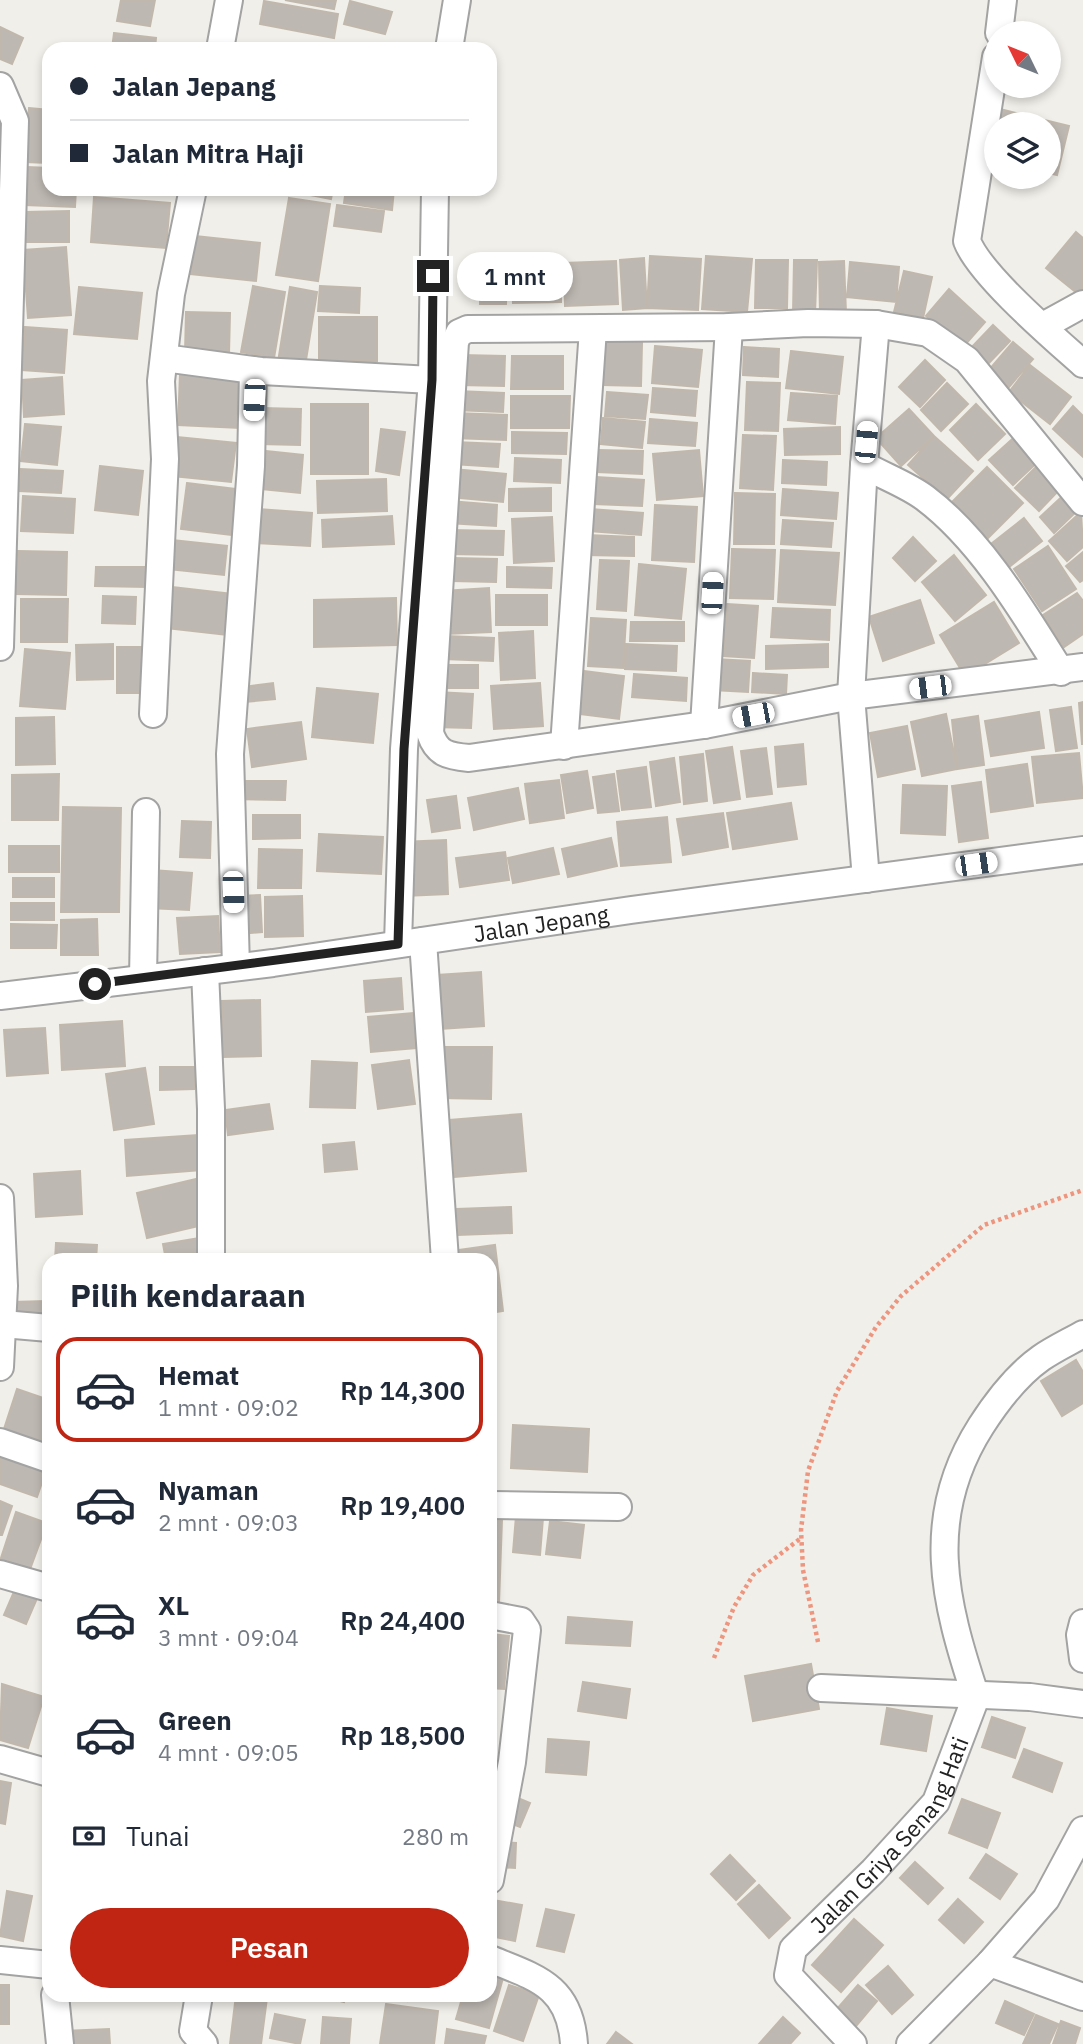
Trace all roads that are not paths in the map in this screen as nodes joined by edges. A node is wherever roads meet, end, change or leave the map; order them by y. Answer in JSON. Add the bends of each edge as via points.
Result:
{"nodes":[{"id":1,"x":229,"y":0,"type":"edge"},
{"id":2,"x":457,"y":0,"type":"edge"},
{"id":3,"x":1003,"y":0,"type":"edge"},
{"id":4,"x":1000,"y":21,"type":"edge"},
{"id":5,"x":221,"y":42,"type":"edge"},
{"id":6,"x":450,"y":42,"type":"edge"},
{"id":7,"x":0,"y":86,"type":"edge"},
{"id":8,"x":990,"y":98,"type":"edge"},
{"id":9,"x":192,"y":196,"type":"edge"},
{"id":10,"x":435,"y":196,"type":"edge"},
{"id":11,"x":5,"y":279,"type":"edge"},
{"id":12,"x":1083,"y":304,"type":"edge"},
{"id":13,"x":876,"y":324,"type":"junction"},
{"id":14,"x":1043,"y":326,"type":"junction"},
{"id":15,"x":729,"y":327,"type":"junction"},
{"id":16,"x":593,"y":329,"type":"junction"},
{"id":17,"x":163,"y":358,"type":"junction"},
{"id":18,"x":1083,"y":364,"type":"edge"},
{"id":19,"x":253,"y":370,"type":"junction"},
{"id":20,"x":432,"y":380,"type":"junction"},
{"id":21,"x":3,"y":405,"type":"edge"},
{"id":22,"x":864,"y":465,"type":"junction"},
{"id":23,"x":1083,"y":502,"type":"edge"},
{"id":24,"x":1,"y":542,"type":"edge"},
{"id":25,"x":0,"y":647,"type":"edge"},
{"id":26,"x":1072,"y":669,"type":"edge"},
{"id":27,"x":851,"y":696,"type":"junction"},
{"id":28,"x":153,"y":714,"type":"dead end"},
{"id":29,"x":704,"y":725,"type":"junction"},
{"id":30,"x":564,"y":746,"type":"junction"},
{"id":31,"x":146,"y":812,"type":"dead end"},
{"id":32,"x":1083,"y":850,"type":"edge"},
{"id":33,"x":866,"y":880,"type":"junction"},
{"id":34,"x":411,"y":943,"type":"junction"},
{"id":35,"x":236,"y":967,"type":"junction"},
{"id":36,"x":205,"y":971,"type":"junction"},
{"id":37,"x":143,"y":978,"type":"junction"},
{"id":38,"x":0,"y":996,"type":"edge"},
{"id":39,"x":0,"y":1198,"type":"edge"},
{"id":40,"x":211,"y":1253,"type":"edge"},
{"id":41,"x":444,"y":1253,"type":"edge"},
{"id":42,"x":3,"y":1324,"type":"junction"},
{"id":43,"x":42,"y":1327,"type":"edge"},
{"id":44,"x":1083,"y":1334,"type":"edge"},
{"id":45,"x":0,"y":1367,"type":"edge"},
{"id":46,"x":0,"y":1443,"type":"edge"},
{"id":47,"x":42,"y":1457,"type":"edge"},
{"id":48,"x":497,"y":1505,"type":"edge"},
{"id":49,"x":618,"y":1507,"type":"dead end"},
{"id":50,"x":0,"y":1574,"type":"edge"},
{"id":51,"x":42,"y":1586,"type":"edge"},
{"id":52,"x":497,"y":1616,"type":"edge"},
{"id":53,"x":1083,"y":1623,"type":"edge"},
{"id":54,"x":1083,"y":1659,"type":"edge"},
{"id":55,"x":821,"y":1688,"type":"dead end"},
{"id":56,"x":976,"y":1697,"type":"junction"},
{"id":57,"x":1083,"y":1704,"type":"edge"},
{"id":58,"x":0,"y":1759,"type":"edge"},
{"id":59,"x":42,"y":1771,"type":"edge"},
{"id":60,"x":1082,"y":1834,"type":"edge"},
{"id":61,"x":497,"y":1842,"type":"edge"},
{"id":62,"x":0,"y":1960,"type":"edge"},
{"id":63,"x":497,"y":1962,"type":"edge"},
{"id":64,"x":990,"y":1963,"type":"junction"},
{"id":65,"x":42,"y":1964,"type":"edge"},
{"id":66,"x":1083,"y":1997,"type":"edge"},
{"id":67,"x":56,"y":2002,"type":"edge"},
{"id":68,"x":198,"y":2002,"type":"edge"},
{"id":69,"x":60,"y":2044,"type":"edge"},
{"id":70,"x":204,"y":2044,"type":"edge"},
{"id":71,"x":574,"y":2044,"type":"edge"},
{"id":72,"x":853,"y":2044,"type":"edge"},
{"id":73,"x":910,"y":2044,"type":"edge"}],
"edges":[{"from":1,"to":5,"type":"street"},
{"from":2,"to":6,"type":"street"},
{"from":3,"to":4,"type":"street"},
{"from":7,"to":11,"type":"street","via":[[15,121]]},
{"from":8,"to":14,"type":"street","via":[[967,241],[972,252]]},
{"from":9,"to":17,"type":"street"},
{"from":10,"to":20,"type":"street"},
{"from":11,"to":21,"type":"street"},
{"from":12,"to":14,"type":"street"},
{"from":13,"to":15,"type":"street"},
{"from":13,"to":22,"type":"street"},
{"from":13,"to":23,"type":"street","via":[[928,333],[967,360]]},
{"from":14,"to":18,"type":"street"},
{"from":15,"to":16,"type":"street"},
{"from":15,"to":29,"type":"street"},
{"from":16,"to":30,"type":"street"},
{"from":16,"to":30,"type":"street","via":[[468,329],[459,333],[431,679],[430,733],[435,747],[449,756],[469,758]]},
{"from":17,"to":19,"type":"street"},
{"from":17,"to":28,"type":"street","via":[[165,459]]},
{"from":19,"to":20,"type":"street"},
{"from":19,"to":35,"type":"street","via":[[251,466],[230,754]]},
{"from":20,"to":34,"type":"street","via":[[402,776]]},
{"from":21,"to":24,"type":"street"},
{"from":22,"to":26,"type":"street","via":[[925,498],[973,546]]},
{"from":22,"to":27,"type":"street"},
{"from":24,"to":25,"type":"street"},
{"from":26,"to":27,"type":"street"},
{"from":27,"to":29,"type":"street"},
{"from":27,"to":33,"type":"street"},
{"from":29,"to":30,"type":"street"},
{"from":31,"to":37,"type":"street"},
{"from":32,"to":33,"type":"street","name":"Jalan Jepang"},
{"from":33,"to":34,"type":"street","name":"Jalan Jepang"},
{"from":34,"to":35,"type":"street","name":"Jalan Jepang"},
{"from":34,"to":41,"type":"street"},
{"from":35,"to":36,"type":"street","name":"Jalan Jepang"},
{"from":36,"to":37,"type":"street","name":"Jalan Jepang"},
{"from":36,"to":40,"type":"street"},
{"from":37,"to":38,"type":"street","name":"Jalan Jepang"},
{"from":39,"to":42,"type":"street"},
{"from":42,"to":43,"type":"street"},
{"from":42,"to":45,"type":"street"},
{"from":44,"to":56,"type":"street","via":[[1041,1358],[994,1406],[969,1445],[951,1486],[943,1530],[946,1576],[956,1634]]},
{"from":46,"to":47,"type":"street"},
{"from":48,"to":49,"type":"street"},
{"from":50,"to":51,"type":"street"},
{"from":52,"to":61,"type":"street","via":[[521,1621],[527,1630],[512,1762]]},
{"from":53,"to":54,"type":"street"},
{"from":55,"to":56,"type":"street"},
{"from":56,"to":57,"type":"street","via":[[1030,1697]]},
{"from":56,"to":72,"type":"street","name":"Jalan Griya Senang Hati","via":[[936,1802],[793,1949],[788,1975]]},
{"from":58,"to":59,"type":"street"},
{"from":60,"to":64,"type":"street","via":[[1046,1899]]},
{"from":62,"to":65,"type":"street"},
{"from":63,"to":71,"type":"street","via":[[530,1975],[559,1996],[568,2009]]},
{"from":64,"to":66,"type":"street"},
{"from":64,"to":73,"type":"street"},
{"from":67,"to":69,"type":"street"},
{"from":68,"to":70,"type":"street","via":[[193,2031]]}]}
